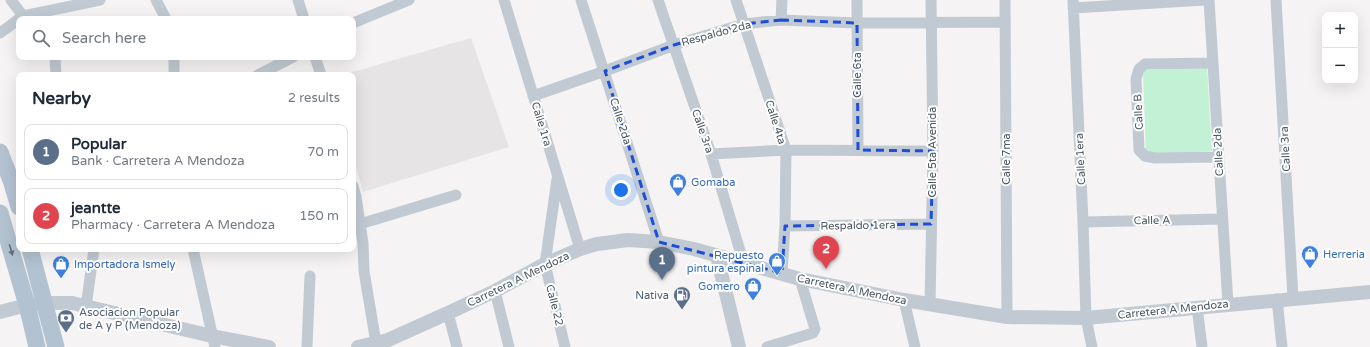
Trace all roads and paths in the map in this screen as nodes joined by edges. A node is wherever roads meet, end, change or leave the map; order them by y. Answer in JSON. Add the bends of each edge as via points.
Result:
{"nodes":[{"id":1,"x":11,"y":0,"type":"edge"},
{"id":2,"x":100,"y":0,"type":"edge"},
{"id":3,"x":156,"y":0,"type":"edge"},
{"id":4,"x":298,"y":0,"type":"edge"},
{"id":5,"x":409,"y":0,"type":"edge"},
{"id":6,"x":504,"y":0,"type":"edge"},
{"id":7,"x":581,"y":0,"type":"edge"},
{"id":8,"x":658,"y":0,"type":"edge"},
{"id":9,"x":736,"y":0,"type":"edge"},
{"id":10,"x":782,"y":0,"type":"edge"},
{"id":11,"x":857,"y":0,"type":"edge"},
{"id":12,"x":931,"y":0,"type":"edge"},
{"id":13,"x":1005,"y":0,"type":"edge"},
{"id":14,"x":1205,"y":0,"type":"edge"},
{"id":15,"x":1209,"y":0,"type":"edge"},
{"id":16,"x":1276,"y":0,"type":"edge"},
{"id":17,"x":1073,"y":4,"type":"edge"},
{"id":18,"x":52,"y":15,"type":"edge"},
{"id":19,"x":23,"y":16,"type":"joint"},
{"id":20,"x":164,"y":16,"type":"edge"},
{"id":21,"x":303,"y":16,"type":"edge"},
{"id":22,"x":782,"y":20,"type":"junction"},
{"id":23,"x":16,"y":21,"type":"edge"},
{"id":24,"x":356,"y":22,"type":"edge"},
{"id":25,"x":1005,"y":22,"type":"junction"},
{"id":26,"x":857,"y":23,"type":"junction"},
{"id":27,"x":931,"y":23,"type":"junction"},
{"id":28,"x":744,"y":24,"type":"junction"},
{"id":29,"x":0,"y":33,"type":"edge"},
{"id":30,"x":674,"y":45,"type":"junction"},
{"id":31,"x":55,"y":60,"type":"edge"},
{"id":32,"x":174,"y":60,"type":"edge"},
{"id":33,"x":288,"y":60,"type":"edge"},
{"id":34,"x":316,"y":60,"type":"edge"},
{"id":35,"x":1213,"y":63,"type":"junction"},
{"id":36,"x":605,"y":71,"type":"junction"},
{"id":37,"x":56,"y":72,"type":"edge"},
{"id":38,"x":174,"y":72,"type":"edge"},
{"id":39,"x":264,"y":72,"type":"edge"},
{"id":40,"x":320,"y":72,"type":"edge"},
{"id":41,"x":533,"y":96,"type":"junction"},
{"id":42,"x":786,"y":150,"type":"junction"},
{"id":43,"x":858,"y":150,"type":"junction"},
{"id":44,"x":933,"y":151,"type":"junction"},
{"id":45,"x":0,"y":152,"type":"edge"},
{"id":46,"x":711,"y":154,"type":"junction"},
{"id":47,"x":1218,"y":157,"type":"junction"},
{"id":48,"x":557,"y":176,"type":"junction"},
{"id":49,"x":456,"y":195,"type":"dead end"},
{"id":50,"x":16,"y":197,"type":"edge"},
{"id":51,"x":356,"y":197,"type":"edge"},
{"id":52,"x":0,"y":212,"type":"edge"},
{"id":53,"x":1222,"y":219,"type":"junction"},
{"id":54,"x":1083,"y":222,"type":"junction"},
{"id":55,"x":360,"y":224,"type":"junction"},
{"id":56,"x":931,"y":224,"type":"junction"},
{"id":57,"x":785,"y":226,"type":"junction"},
{"id":58,"x":659,"y":242,"type":"junction"},
{"id":59,"x":580,"y":248,"type":"junction"},
{"id":60,"x":31,"y":252,"type":"edge"},
{"id":61,"x":94,"y":252,"type":"edge"},
{"id":62,"x":194,"y":252,"type":"edge"},
{"id":63,"x":717,"y":256,"type":"junction"},
{"id":64,"x":545,"y":264,"type":"junction"},
{"id":65,"x":744,"y":264,"type":"junction"},
{"id":66,"x":782,"y":273,"type":"junction"},
{"id":67,"x":310,"y":276,"type":"dead end"},
{"id":68,"x":800,"y":279,"type":"junction"},
{"id":69,"x":495,"y":291,"type":"junction"},
{"id":70,"x":1370,"y":292,"type":"edge"},
{"id":71,"x":1293,"y":298,"type":"junction"},
{"id":72,"x":1277,"y":299,"type":"junction"},
{"id":73,"x":904,"y":300,"type":"junction"},
{"id":74,"x":45,"y":303,"type":"junction"},
{"id":75,"x":930,"y":304,"type":"junction"},
{"id":76,"x":1228,"y":304,"type":"junction"},
{"id":77,"x":27,"y":305,"type":"junction"},
{"id":78,"x":86,"y":307,"type":"junction"},
{"id":79,"x":1197,"y":307,"type":"junction"},
{"id":80,"x":0,"y":312,"type":"edge"},
{"id":81,"x":448,"y":313,"type":"junction"},
{"id":82,"x":1007,"y":317,"type":"junction"},
{"id":83,"x":1086,"y":318,"type":"junction"},
{"id":84,"x":213,"y":342,"type":"edge"},
{"id":85,"x":385,"y":343,"type":"edge"},
{"id":86,"x":37,"y":347,"type":"edge"},
{"id":87,"x":56,"y":347,"type":"edge"},
{"id":88,"x":269,"y":347,"type":"edge"},
{"id":89,"x":307,"y":347,"type":"edge"},
{"id":90,"x":358,"y":347,"type":"edge"},
{"id":91,"x":457,"y":347,"type":"edge"},
{"id":92,"x":509,"y":347,"type":"edge"},
{"id":93,"x":565,"y":347,"type":"edge"},
{"id":94,"x":740,"y":347,"type":"edge"},
{"id":95,"x":767,"y":347,"type":"edge"},
{"id":96,"x":915,"y":347,"type":"edge"},
{"id":97,"x":1092,"y":347,"type":"edge"},
{"id":98,"x":1202,"y":347,"type":"edge"},
{"id":99,"x":1282,"y":347,"type":"edge"}],
"edges":[{"from":1,"to":19,"type":"street"},
{"from":2,"to":18,"type":"street"},
{"from":3,"to":20,"type":"street"},
{"from":4,"to":21,"type":"street"},
{"from":5,"to":24,"type":"street"},
{"from":6,"to":41,"type":"street","name":"Calle 1ra"},
{"from":7,"to":36,"type":"street","name":"Calle 2da"},
{"from":8,"to":30,"type":"street","name":"Calle 3ra"},
{"from":9,"to":28,"type":"street","name":"Calle 4ta"},
{"from":10,"to":22,"type":"street"},
{"from":11,"to":26,"type":"street","name":"Calle 6ta"},
{"from":12,"to":27,"type":"street","name":"Calle 5ta Avenida"},
{"from":13,"to":25,"type":"street","name":"Calle 7ma"},
{"from":14,"to":17,"type":"street"},
{"from":15,"to":35,"type":"street","name":"Calle 2da"},
{"from":16,"to":71,"type":"street","name":"Calle 3ra"},
{"from":17,"to":54,"type":"street","name":"Calle 1era"},
{"from":18,"to":19,"type":"street"},
{"from":22,"to":26,"type":"street","name":"Respaldo 2da"},
{"from":22,"to":28,"type":"street","name":"Respaldo 2da"},
{"from":23,"to":29,"type":"street"},
{"from":25,"to":27,"type":"street","name":"Respaldo 2da"},
{"from":25,"to":82,"type":"street","name":"Calle 7ma"},
{"from":26,"to":27,"type":"street","name":"Respaldo 2da"},
{"from":26,"to":43,"type":"street","name":"Calle 6ta"},
{"from":27,"to":44,"type":"street","name":"Calle 5ta Avenida"},
{"from":28,"to":30,"type":"street","name":"Respaldo 2da"},
{"from":28,"to":42,"type":"street","name":"Calle 4ta"},
{"from":30,"to":36,"type":"street","name":"Respaldo 2da"},
{"from":30,"to":46,"type":"street","name":"Calle 3ra"},
{"from":31,"to":37,"type":"street"},
{"from":32,"to":38,"type":"street"},
{"from":33,"to":39,"type":"street"},
{"from":34,"to":40,"type":"street"},
{"from":35,"to":47,"type":"street","name":"Calle 2da"},
{"from":35,"to":47,"type":"street","name":"Calle B","via":[[1145,64],[1139,69],[1136,79],[1139,150],[1144,156],[1155,158]]},
{"from":36,"to":41,"type":"street","name":"Respaldo 2da"},
{"from":36,"to":58,"type":"street","name":"Calle 2da"},
{"from":41,"to":48,"type":"street","name":"Calle 1ra"},
{"from":42,"to":43,"type":"street"},
{"from":42,"to":46,"type":"street"},
{"from":42,"to":57,"type":"street","name":"Calle 4ta"},
{"from":43,"to":44,"type":"street"},
{"from":44,"to":56,"type":"street","name":"Calle 5ta Avenida"},
{"from":45,"to":50,"type":"main road"},
{"from":46,"to":65,"type":"street","name":"Calle 3ra"},
{"from":47,"to":53,"type":"street","name":"Calle 2da"},
{"from":48,"to":59,"type":"street","name":"Calle 1ra"},
{"from":48,"to":64,"type":"street"},
{"from":49,"to":55,"type":"street"},
{"from":51,"to":55,"type":"street"},
{"from":52,"to":77,"type":"main road","one_way":true},
{"from":53,"to":54,"type":"street","name":"Calle A"},
{"from":53,"to":76,"type":"street","name":"Calle 2da"},
{"from":54,"to":83,"type":"street","name":"Calle 1era"},
{"from":55,"to":85,"type":"street","via":[[364,271]]},
{"from":56,"to":57,"type":"street","name":"Respaldo 1era"},
{"from":56,"to":75,"type":"street","name":"Calle 5ta Avenida"},
{"from":57,"to":66,"type":"street","name":"Calle 4ta"},
{"from":58,"to":59,"type":"street","name":"Carretera A Mendoza","via":[[628,240]]},
{"from":58,"to":63,"type":"street","name":"Carretera A Mendoza"},
{"from":59,"to":64,"type":"street","name":"Carretera A Mendoza"},
{"from":60,"to":74,"type":"main road"},
{"from":61,"to":78,"type":"street"},
{"from":62,"to":84,"type":"street"},
{"from":63,"to":65,"type":"street","name":"Carretera A Mendoza"},
{"from":63,"to":94,"type":"street"},
{"from":64,"to":69,"type":"street","name":"Carretera A Mendoza"},
{"from":64,"to":93,"type":"street","name":"Calle 22"},
{"from":65,"to":66,"type":"street","name":"Carretera A Mendoza"},
{"from":66,"to":68,"type":"street","name":"Carretera A Mendoza"},
{"from":67,"to":89,"type":"street"},
{"from":68,"to":73,"type":"street","name":"Carretera A Mendoza"},
{"from":68,"to":95,"type":"street","via":[[814,333]]},
{"from":69,"to":81,"type":"street","name":"Carretera A Mendoza"},
{"from":69,"to":92,"type":"street"},
{"from":70,"to":71,"type":"street","name":"Carretera A Mendoza"},
{"from":71,"to":72,"type":"street","name":"Carretera A Mendoza"},
{"from":72,"to":76,"type":"street","name":"Carretera A Mendoza"},
{"from":72,"to":99,"type":"street"},
{"from":73,"to":75,"type":"street","name":"Carretera A Mendoza"},
{"from":73,"to":96,"type":"street"},
{"from":74,"to":77,"type":"street"},
{"from":74,"to":78,"type":"street"},
{"from":74,"to":87,"type":"main road"},
{"from":75,"to":82,"type":"street","name":"Carretera A Mendoza"},
{"from":76,"to":79,"type":"street","name":"Carretera A Mendoza"},
{"from":77,"to":80,"type":"street"},
{"from":77,"to":86,"type":"main road"},
{"from":78,"to":84,"type":"street"},
{"from":79,"to":83,"type":"street","name":"Carretera A Mendoza"},
{"from":79,"to":98,"type":"street"},
{"from":81,"to":85,"type":"street","name":"Carretera A Mendoza"},
{"from":81,"to":91,"type":"street"},
{"from":82,"to":83,"type":"street","name":"Carretera A Mendoza"},
{"from":83,"to":97,"type":"street","name":"Calle 1era"},
{"from":84,"to":88,"type":"street"},
{"from":85,"to":90,"type":"street","name":"Carretera A Mendoza"}]}
